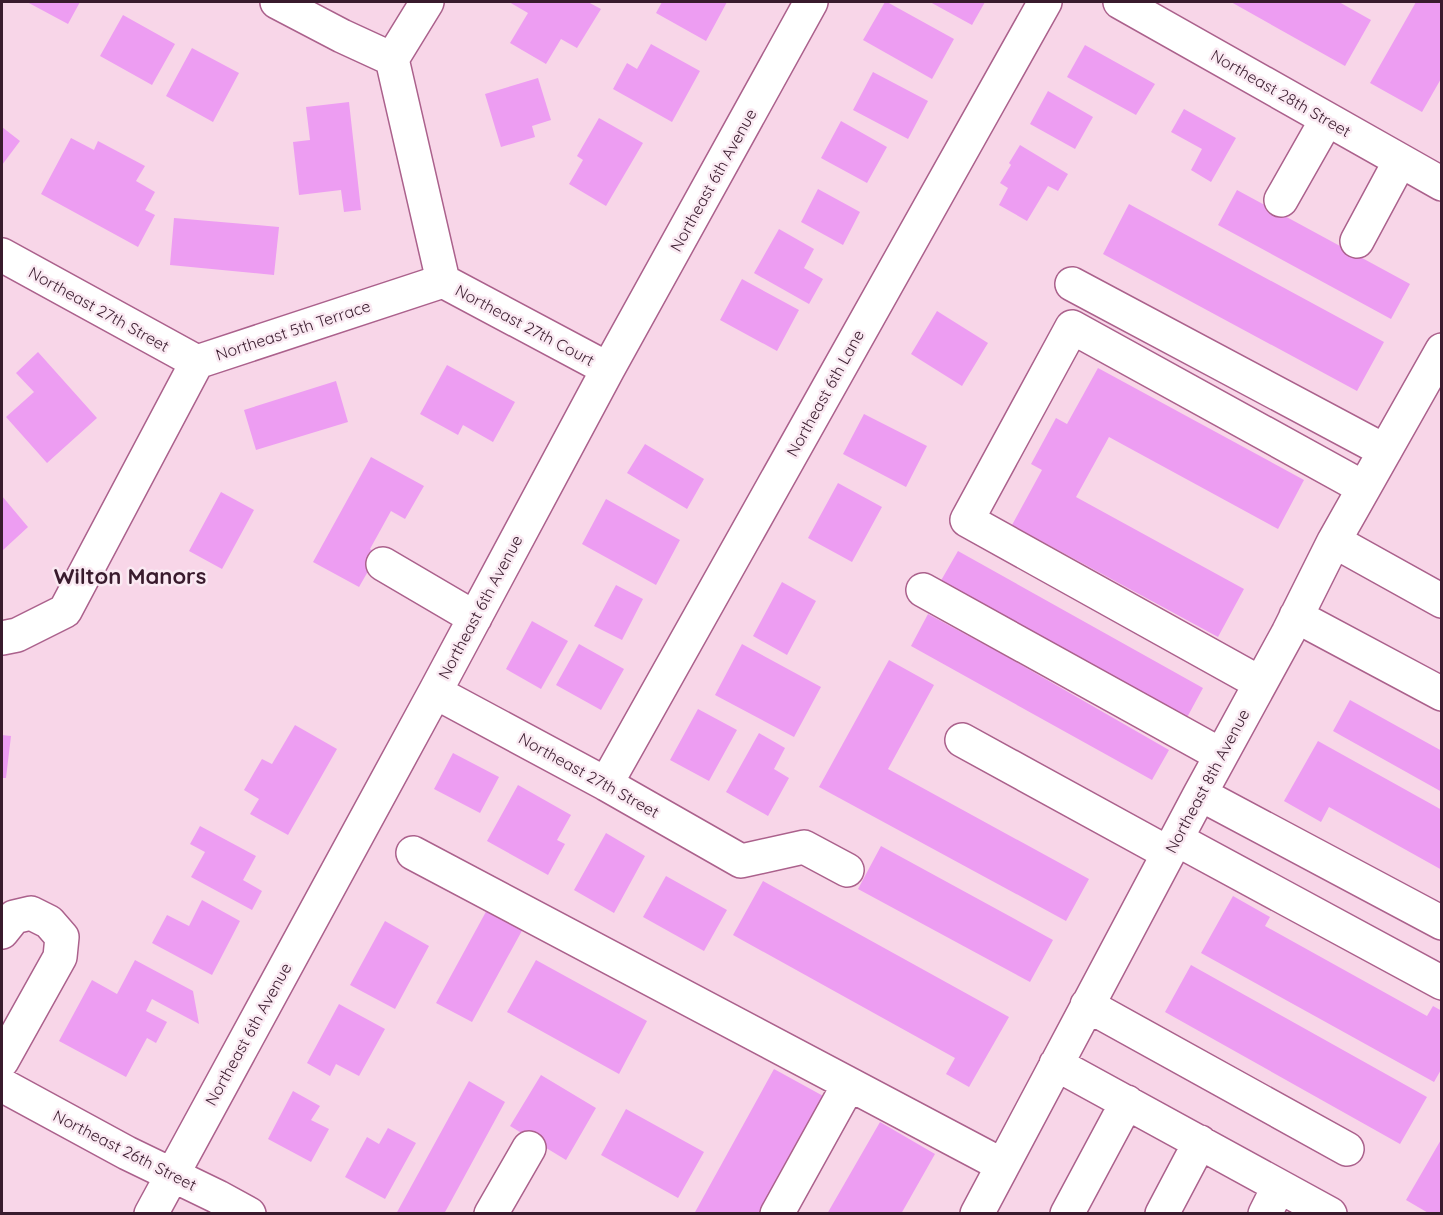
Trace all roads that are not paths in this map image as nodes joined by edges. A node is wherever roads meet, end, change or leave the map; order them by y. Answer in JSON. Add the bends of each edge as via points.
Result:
{"nodes":[{"id":1,"x":277,"y":2,"type":"edge"},
{"id":2,"x":427,"y":2,"type":"edge"},
{"id":3,"x":811,"y":2,"type":"edge"},
{"id":4,"x":1045,"y":2,"type":"edge"},
{"id":5,"x":1120,"y":2,"type":"edge"},
{"id":6,"x":392,"y":59,"type":"junction"},
{"id":7,"x":1327,"y":119,"type":"junction"},
{"id":8,"x":1400,"y":161,"type":"junction"},
{"id":9,"x":1442,"y":184,"type":"edge"},
{"id":10,"x":1281,"y":200,"type":"dead end"},
{"id":11,"x":1357,"y":241,"type":"dead end"},
{"id":12,"x":2,"y":255,"type":"edge"},
{"id":13,"x":443,"y":281,"type":"junction"},
{"id":14,"x":1072,"y":284,"type":"dead end"},
{"id":15,"x":1442,"y":350,"type":"edge"},
{"id":16,"x":197,"y":362,"type":"junction"},
{"id":17,"x":608,"y":369,"type":"junction"},
{"id":18,"x":1385,"y":451,"type":"junction"},
{"id":19,"x":1364,"y":488,"type":"junction"},
{"id":20,"x":1334,"y":541,"type":"junction"},
{"id":21,"x":382,"y":564,"type":"dead end"},
{"id":22,"x":923,"y":590,"type":"dead end"},
{"id":23,"x":1442,"y":601,"type":"edge"},
{"id":24,"x":1296,"y":616,"type":"junction"},
{"id":25,"x":475,"y":618,"type":"junction"},
{"id":26,"x":2,"y":638,"type":"edge"},
{"id":27,"x":1260,"y":682,"type":"junction"},
{"id":28,"x":435,"y":692,"type":"junction"},
{"id":29,"x":1442,"y":694,"type":"edge"},
{"id":30,"x":962,"y":740,"type":"dead end"},
{"id":31,"x":1221,"y":754,"type":"junction"},
{"id":32,"x":606,"y":784,"type":"junction"},
{"id":33,"x":1200,"y":794,"type":"junction"},
{"id":34,"x":1277,"y":835,"type":"junction"},
{"id":35,"x":1172,"y":846,"type":"junction"},
{"id":36,"x":413,"y":853,"type":"dead end"},
{"id":37,"x":848,"y":870,"type":"dead end"},
{"id":38,"x":1255,"y":882,"type":"junction"},
{"id":39,"x":1442,"y":923,"type":"edge"},
{"id":40,"x":2,"y":932,"type":"edge"},
{"id":41,"x":1442,"y":983,"type":"edge"},
{"id":42,"x":1088,"y":1005,"type":"junction"},
{"id":43,"x":2,"y":1061,"type":"edge"},
{"id":44,"x":1056,"y":1064,"type":"junction"},
{"id":45,"x":849,"y":1084,"type":"junction"},
{"id":46,"x":2,"y":1085,"type":"edge"},
{"id":47,"x":1127,"y":1102,"type":"junction"},
{"id":48,"x":1200,"y":1142,"type":"junction"},
{"id":49,"x":529,"y":1148,"type":"dead end"},
{"id":50,"x":1347,"y":1149,"type":"dead end"},
{"id":51,"x":1002,"y":1165,"type":"junction"},
{"id":52,"x":172,"y":1174,"type":"junction"},
{"id":53,"x":1272,"y":1200,"type":"edge"},
{"id":54,"x":151,"y":1214,"type":"edge"},
{"id":55,"x":249,"y":1214,"type":"edge"},
{"id":56,"x":491,"y":1214,"type":"edge"},
{"id":57,"x":777,"y":1214,"type":"edge"},
{"id":58,"x":977,"y":1214,"type":"edge"},
{"id":59,"x":1067,"y":1214,"type":"edge"},
{"id":60,"x":1162,"y":1214,"type":"edge"},
{"id":61,"x":1330,"y":1214,"type":"edge"}],
"edges":[{"from":1,"to":6,"type":"street"},
{"from":2,"to":6,"type":"street"},
{"from":3,"to":17,"type":"street","name":"Northeast 6th Avenue"},
{"from":4,"to":32,"type":"street","name":"Northeast 6th Lane"},
{"from":5,"to":7,"type":"street","name":"Northeast 28th Street"},
{"from":6,"to":13,"type":"street"},
{"from":7,"to":8,"type":"street","name":"Northeast 28th Street"},
{"from":7,"to":10,"type":"street"},
{"from":8,"to":9,"type":"street","name":"Northeast 28th Street"},
{"from":8,"to":11,"type":"street"},
{"from":12,"to":16,"type":"street","name":"Northeast 27th Street"},
{"from":13,"to":16,"type":"street","name":"Northeast 5th Terrace"},
{"from":13,"to":17,"type":"street","name":"Northeast 27th Court"},
{"from":14,"to":18,"type":"street"},
{"from":15,"to":18,"type":"street","name":"Northeast 8th Avenue"},
{"from":16,"to":26,"type":"street","name":"Northeast 5th Terrace","via":[[65,611],[17,635]]},
{"from":17,"to":25,"type":"street","name":"Northeast 6th Avenue"},
{"from":18,"to":19,"type":"street","name":"Northeast 8th Avenue"},
{"from":19,"to":20,"type":"street","name":"Northeast 8th Avenue"},
{"from":19,"to":27,"type":"street","via":[[1072,327],[967,520]]},
{"from":20,"to":23,"type":"street"},
{"from":20,"to":24,"type":"street","name":"Northeast 8th Avenue"},
{"from":21,"to":25,"type":"street"},
{"from":22,"to":31,"type":"street"},
{"from":24,"to":27,"type":"street","name":"Northeast 8th Avenue"},
{"from":24,"to":29,"type":"street"},
{"from":25,"to":28,"type":"street","name":"Northeast 6th Avenue"},
{"from":27,"to":31,"type":"street","name":"Northeast 8th Avenue"},
{"from":28,"to":32,"type":"street","name":"Northeast 27th Street"},
{"from":28,"to":52,"type":"street","name":"Northeast 6th Avenue"},
{"from":30,"to":35,"type":"street"},
{"from":31,"to":33,"type":"street","name":"Northeast 8th Avenue"},
{"from":32,"to":37,"type":"street","name":"Northeast 27th Street","via":[[741,861],[804,847]]},
{"from":33,"to":34,"type":"street"},
{"from":33,"to":35,"type":"street","name":"Northeast 8th Avenue"},
{"from":34,"to":38,"type":"street"},
{"from":34,"to":39,"type":"street"},
{"from":35,"to":38,"type":"street"},
{"from":35,"to":42,"type":"street","name":"Northeast 8th Avenue"},
{"from":36,"to":45,"type":"street"},
{"from":38,"to":41,"type":"street"},
{"from":40,"to":43,"type":"street","via":[[14,917],[31,913],[50,922],[62,937],[60,957]]},
{"from":42,"to":44,"type":"street","name":"Northeast 8th Avenue"},
{"from":42,"to":50,"type":"street"},
{"from":44,"to":47,"type":"street"},
{"from":44,"to":51,"type":"street","name":"Northeast 8th Avenue"},
{"from":45,"to":51,"type":"street"},
{"from":45,"to":57,"type":"street"},
{"from":46,"to":52,"type":"street","name":"Northeast 26th Street"},
{"from":47,"to":48,"type":"street"},
{"from":47,"to":59,"type":"street"},
{"from":48,"to":53,"type":"street"},
{"from":48,"to":60,"type":"street"},
{"from":49,"to":56,"type":"street"},
{"from":51,"to":58,"type":"street","name":"Northeast 8th Avenue"},
{"from":52,"to":54,"type":"street","name":"Northeast 6th Avenue"},
{"from":52,"to":55,"type":"street","name":"Northeast 26th Street"},
{"from":53,"to":61,"type":"street"}]}
